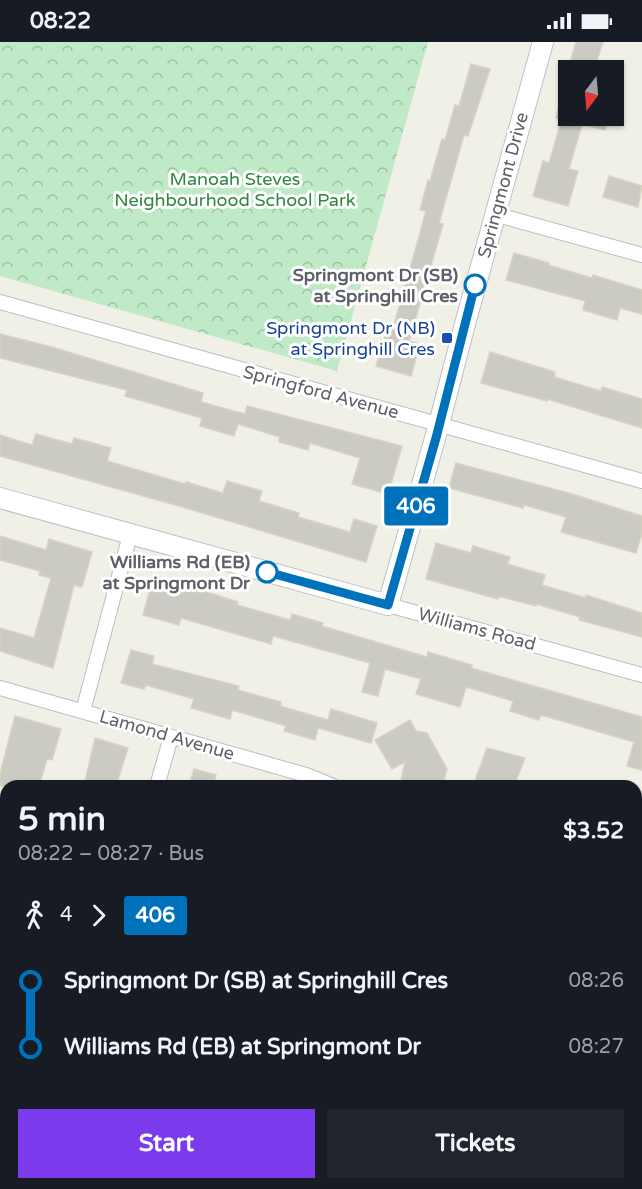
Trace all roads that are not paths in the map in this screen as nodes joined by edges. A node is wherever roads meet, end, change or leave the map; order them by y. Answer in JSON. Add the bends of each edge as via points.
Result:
{"nodes":[{"id":1,"x":543,"y":42,"type":"edge"},
{"id":2,"x":495,"y":214,"type":"junction"},
{"id":3,"x":642,"y":255,"type":"edge"},
{"id":4,"x":0,"y":302,"type":"edge"},
{"id":5,"x":440,"y":424,"type":"junction"},
{"id":6,"x":642,"y":481,"type":"edge"},
{"id":7,"x":0,"y":498,"type":"edge"},
{"id":8,"x":130,"y":535,"type":"junction"},
{"id":9,"x":388,"y":605,"type":"junction"},
{"id":10,"x":642,"y":675,"type":"edge"},
{"id":11,"x":0,"y":688,"type":"edge"},
{"id":12,"x":83,"y":711,"type":"junction"},
{"id":13,"x":171,"y":737,"type":"junction"},
{"id":14,"x":159,"y":780,"type":"edge"},
{"id":15,"x":318,"y":780,"type":"edge"}],
"edges":[{"from":1,"to":2,"type":"street","name":"Springmont Drive"},
{"from":2,"to":3,"type":"street"},
{"from":2,"to":5,"type":"street","name":"Springmont Drive"},
{"from":4,"to":5,"type":"street","name":"Springford Avenue"},
{"from":5,"to":6,"type":"street","name":"Springford Avenue"},
{"from":5,"to":9,"type":"street","name":"Springmont Drive"},
{"from":7,"to":8,"type":"street","name":"Williams Road"},
{"from":8,"to":9,"type":"street","name":"Williams Road"},
{"from":8,"to":12,"type":"street"},
{"from":9,"to":10,"type":"street","name":"Williams Road"},
{"from":11,"to":12,"type":"street","name":"Lamond Avenue"},
{"from":12,"to":13,"type":"street","name":"Lamond Avenue"},
{"from":13,"to":14,"type":"street"},
{"from":13,"to":15,"type":"street","name":"Lamond Avenue"}]}
